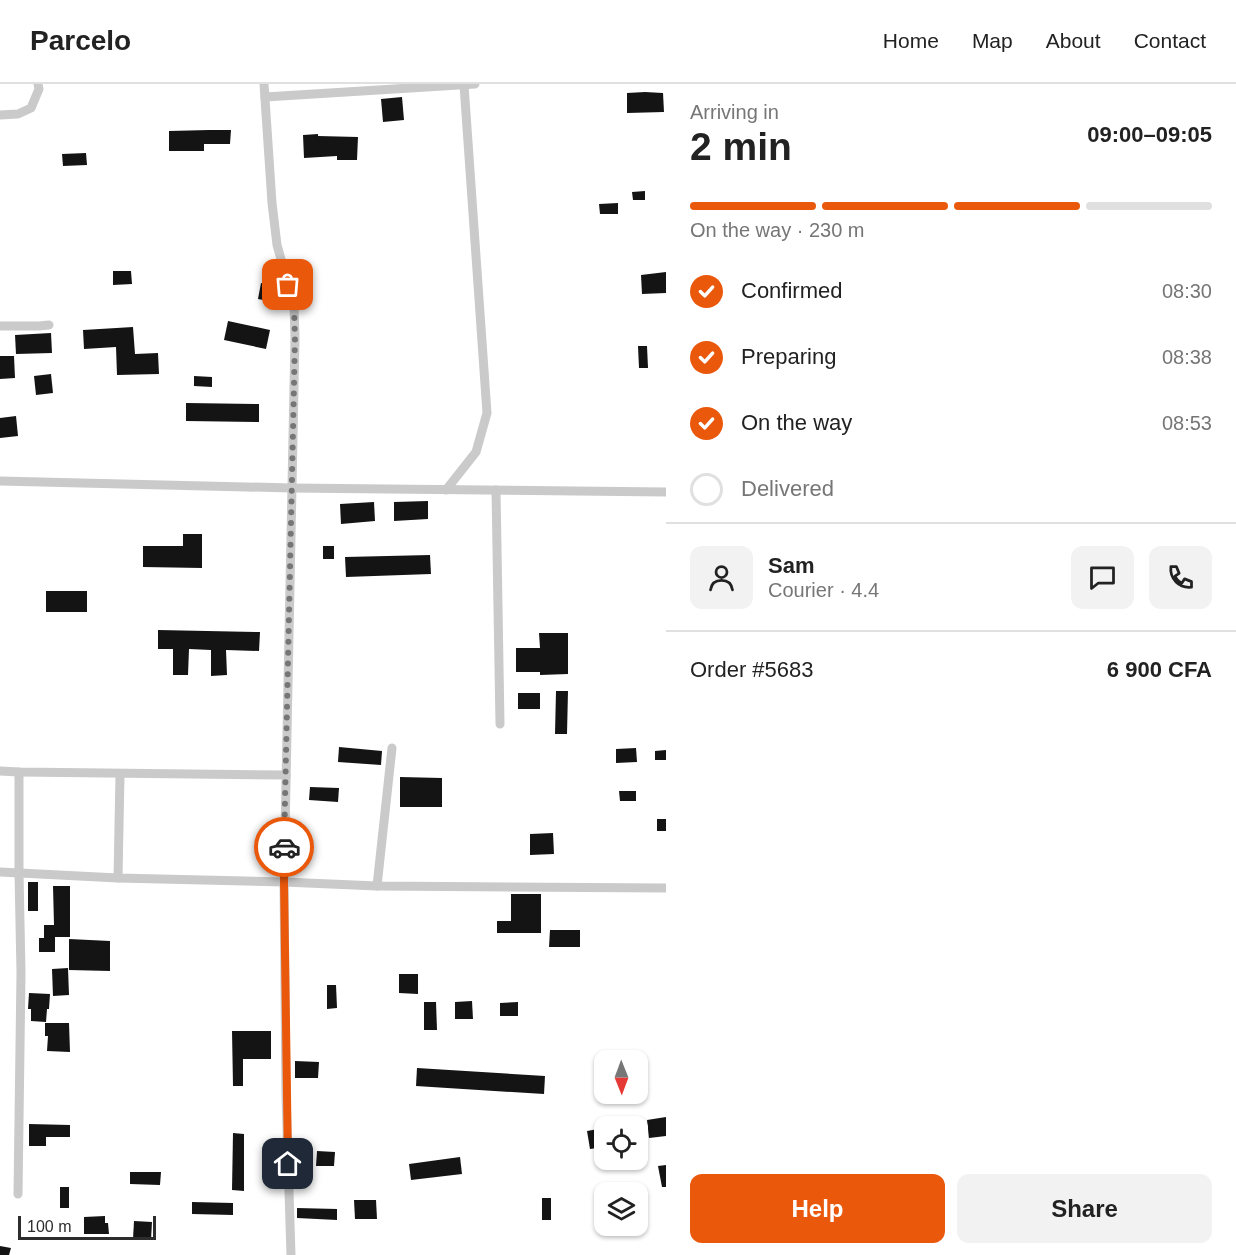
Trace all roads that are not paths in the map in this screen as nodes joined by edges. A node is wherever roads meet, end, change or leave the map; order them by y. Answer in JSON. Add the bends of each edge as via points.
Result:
{"nodes":[{"id":1,"x":38,"y":84,"type":"edge"},
{"id":2,"x":264,"y":84,"type":"edge"},
{"id":3,"x":475,"y":84,"type":"edge"},
{"id":4,"x":464,"y":85,"type":"edge"},
{"id":5,"x":265,"y":97,"type":"junction"},
{"id":6,"x":0,"y":115,"type":"edge"},
{"id":7,"x":50,"y":325,"type":"dead end"},
{"id":8,"x":0,"y":326,"type":"edge"},
{"id":9,"x":0,"y":481,"type":"edge"},
{"id":10,"x":291,"y":488,"type":"junction"},
{"id":11,"x":446,"y":490,"type":"junction"},
{"id":12,"x":496,"y":490,"type":"junction"},
{"id":13,"x":666,"y":492,"type":"edge"},
{"id":14,"x":500,"y":724,"type":"dead end"},
{"id":15,"x":392,"y":748,"type":"dead end"},
{"id":16,"x":0,"y":771,"type":"edge"},
{"id":17,"x":19,"y":772,"type":"junction"},
{"id":18,"x":120,"y":774,"type":"junction"},
{"id":19,"x":286,"y":775,"type":"junction"},
{"id":20,"x":0,"y":872,"type":"edge"},
{"id":21,"x":19,"y":873,"type":"junction"},
{"id":22,"x":118,"y":878,"type":"junction"},
{"id":23,"x":284,"y":882,"type":"junction"},
{"id":24,"x":377,"y":886,"type":"junction"},
{"id":25,"x":666,"y":888,"type":"edge"},
{"id":26,"x":18,"y":1194,"type":"dead end"},
{"id":27,"x":291,"y":1255,"type":"edge"}],
"edges":[{"from":1,"to":6,"type":"street","via":[[31,108]]},
{"from":2,"to":5,"type":"street"},
{"from":3,"to":4,"type":"street"},
{"from":4,"to":5,"type":"street"},
{"from":4,"to":11,"type":"street","via":[[487,413],[476,452]]},
{"from":5,"to":10,"type":"street","via":[[277,245],[294,305]]},
{"from":7,"to":8,"type":"street"},
{"from":9,"to":10,"type":"street"},
{"from":10,"to":11,"type":"street"},
{"from":10,"to":19,"type":"street"},
{"from":11,"to":12,"type":"street"},
{"from":12,"to":13,"type":"street"},
{"from":12,"to":14,"type":"street"},
{"from":15,"to":24,"type":"street"},
{"from":16,"to":17,"type":"street"},
{"from":17,"to":18,"type":"street"},
{"from":17,"to":21,"type":"street"},
{"from":18,"to":19,"type":"street"},
{"from":18,"to":22,"type":"street"},
{"from":19,"to":23,"type":"street"},
{"from":20,"to":21,"type":"street"},
{"from":21,"to":22,"type":"street"},
{"from":21,"to":26,"type":"street"},
{"from":22,"to":23,"type":"street"},
{"from":23,"to":24,"type":"street"},
{"from":23,"to":27,"type":"street"},
{"from":24,"to":25,"type":"street"}]}
